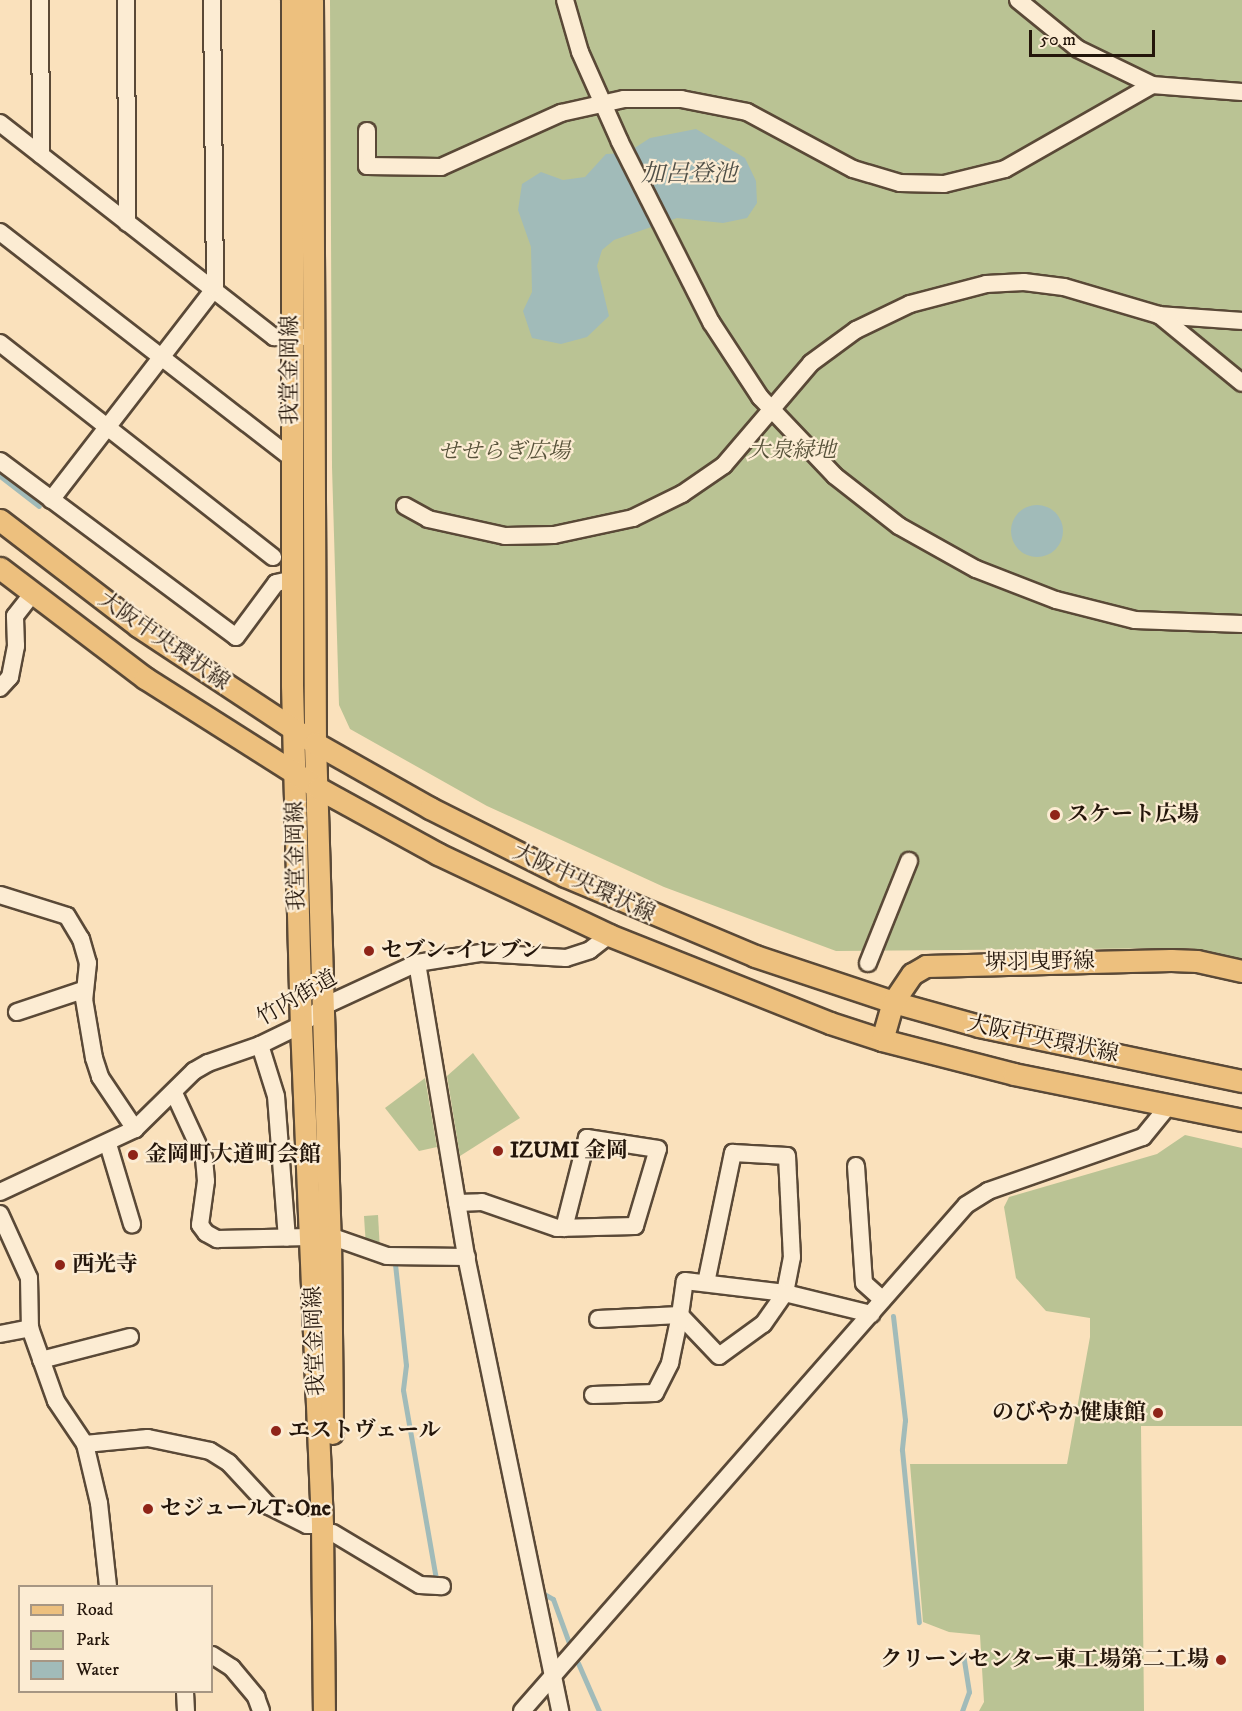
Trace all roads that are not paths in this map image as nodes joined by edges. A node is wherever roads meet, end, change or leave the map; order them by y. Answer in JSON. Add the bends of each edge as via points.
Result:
{"nodes":[{"id":1,"x":40,"y":0,"type":"edge"},
{"id":2,"x":126,"y":0,"type":"edge"},
{"id":3,"x":212,"y":0,"type":"edge"},
{"id":4,"x":292,"y":0,"type":"edge"},
{"id":5,"x":312,"y":0,"type":"edge"},
{"id":6,"x":565,"y":0,"type":"edge"},
{"id":7,"x":1018,"y":0,"type":"edge"},
{"id":8,"x":1152,"y":85,"type":"junction"},
{"id":9,"x":1242,"y":92,"type":"edge"},
{"id":10,"x":603,"y":102,"type":"junction"},
{"id":11,"x":0,"y":123,"type":"edge"},
{"id":12,"x":367,"y":131,"type":"dead end"},
{"id":13,"x":41,"y":155,"type":"junction"},
{"id":14,"x":127,"y":223,"type":"junction"},
{"id":15,"x":0,"y":232,"type":"edge"},
{"id":16,"x":215,"y":288,"type":"junction"},
{"id":17,"x":1159,"y":315,"type":"junction"},
{"id":18,"x":1242,"y":321,"type":"edge"},
{"id":19,"x":290,"y":337,"type":"junction"},
{"id":20,"x":312,"y":337,"type":"junction"},
{"id":21,"x":0,"y":344,"type":"edge"},
{"id":22,"x":163,"y":358,"type":"junction"},
{"id":23,"x":1242,"y":382,"type":"edge"},
{"id":24,"x":771,"y":410,"type":"junction"},
{"id":25,"x":108,"y":427,"type":"junction"},
{"id":26,"x":291,"y":458,"type":"junction"},
{"id":27,"x":0,"y":461,"type":"edge"},
{"id":28,"x":51,"y":500,"type":"junction"},
{"id":29,"x":405,"y":506,"type":"dead end"},
{"id":30,"x":0,"y":520,"type":"edge"},
{"id":31,"x":273,"y":557,"type":"dead end"},
{"id":32,"x":0,"y":568,"type":"edge"},
{"id":33,"x":293,"y":579,"type":"junction"},
{"id":34,"x":33,"y":593,"type":"junction"},
{"id":35,"x":1242,"y":624,"type":"edge"},
{"id":36,"x":0,"y":687,"type":"edge"},
{"id":37,"x":293,"y":729,"type":"junction"},
{"id":38,"x":315,"y":743,"type":"junction"},
{"id":39,"x":295,"y":772,"type":"junction"},
{"id":40,"x":318,"y":788,"type":"junction"},
{"id":41,"x":909,"y":861,"type":"dead end"},
{"id":42,"x":0,"y":895,"type":"edge"},
{"id":43,"x":609,"y":935,"type":"junction"},
{"id":44,"x":417,"y":963,"type":"junction"},
{"id":45,"x":868,"y":963,"type":"dead end"},
{"id":46,"x":1242,"y":971,"type":"edge"},
{"id":47,"x":83,"y":990,"type":"junction"},
{"id":48,"x":893,"y":1002,"type":"junction"},
{"id":49,"x":324,"y":1006,"type":"junction"},
{"id":50,"x":17,"y":1012,"type":"dead end"},
{"id":51,"x":301,"y":1025,"type":"junction"},
{"id":52,"x":882,"y":1040,"type":"junction"},
{"id":53,"x":260,"y":1045,"type":"junction"},
{"id":54,"x":1242,"y":1081,"type":"edge"},
{"id":55,"x":174,"y":1093,"type":"junction"},
{"id":56,"x":1169,"y":1105,"type":"junction"},
{"id":57,"x":1242,"y":1120,"type":"edge"},
{"id":58,"x":135,"y":1129,"type":"junction"},
{"id":59,"x":108,"y":1144,"type":"junction"},
{"id":60,"x":856,"y":1166,"type":"dead end"},
{"id":61,"x":0,"y":1192,"type":"edge"},
{"id":62,"x":457,"y":1203,"type":"junction"},
{"id":63,"x":0,"y":1214,"type":"edge"},
{"id":64,"x":132,"y":1224,"type":"dead end"},
{"id":65,"x":564,"y":1228,"type":"junction"},
{"id":66,"x":320,"y":1236,"type":"junction"},
{"id":67,"x":287,"y":1238,"type":"junction"},
{"id":68,"x":467,"y":1257,"type":"junction"},
{"id":69,"x":706,"y":1283,"type":"junction"},
{"id":70,"x":785,"y":1293,"type":"junction"},
{"id":71,"x":883,"y":1300,"type":"junction"},
{"id":72,"x":871,"y":1314,"type":"junction"},
{"id":73,"x":680,"y":1315,"type":"junction"},
{"id":74,"x":598,"y":1319,"type":"dead end"},
{"id":75,"x":30,"y":1328,"type":"junction"},
{"id":76,"x":0,"y":1334,"type":"edge"},
{"id":77,"x":130,"y":1337,"type":"dead end"},
{"id":78,"x":41,"y":1360,"type":"junction"},
{"id":79,"x":594,"y":1395,"type":"dead end"},
{"id":80,"x":85,"y":1444,"type":"junction"},
{"id":81,"x":327,"y":1529,"type":"junction"},
{"id":82,"x":108,"y":1585,"type":"edge"},
{"id":83,"x":441,"y":1586,"type":"dead end"},
{"id":84,"x":213,"y":1656,"type":"edge"},
{"id":85,"x":553,"y":1676,"type":"junction"},
{"id":86,"x":185,"y":1693,"type":"edge"},
{"id":87,"x":186,"y":1711,"type":"edge"},
{"id":88,"x":261,"y":1711,"type":"edge"},
{"id":89,"x":324,"y":1711,"type":"edge"},
{"id":90,"x":336,"y":1711,"type":"edge"},
{"id":91,"x":522,"y":1711,"type":"edge"},
{"id":92,"x":560,"y":1711,"type":"edge"}],
"edges":[{"from":1,"to":13,"type":"street"},
{"from":2,"to":14,"type":"street"},
{"from":3,"to":16,"type":"street"},
{"from":4,"to":19,"type":"main road","name":"我堂金岡線"},
{"from":5,"to":20,"type":"main road","name":"我堂金岡線"},
{"from":6,"to":10,"type":"street","via":[[580,52]]},
{"from":7,"to":8,"type":"street","via":[[1078,49]]},
{"from":8,"to":9,"type":"street"},
{"from":8,"to":10,"type":"street","via":[[1005,169],[944,184],[900,183],[853,169],[747,112],[707,102]]},
{"from":10,"to":12,"type":"street","via":[[561,113],[441,167],[367,166]]},
{"from":10,"to":24,"type":"street","via":[[682,270],[733,358]]},
{"from":11,"to":13,"type":"street"},
{"from":13,"to":14,"type":"street"},
{"from":14,"to":16,"type":"street"},
{"from":15,"to":22,"type":"street"},
{"from":16,"to":19,"type":"street","via":[[274,337]]},
{"from":16,"to":22,"type":"street"},
{"from":17,"to":18,"type":"street"},
{"from":17,"to":23,"type":"street"},
{"from":17,"to":24,"type":"street","via":[[1064,287],[1024,282],[946,291],[856,330],[811,363]]},
{"from":19,"to":20,"type":"street"},
{"from":19,"to":26,"type":"main road","name":"我堂金岡線"},
{"from":20,"to":38,"type":"main road","name":"我堂金岡線"},
{"from":21,"to":25,"type":"street"},
{"from":22,"to":25,"type":"street"},
{"from":22,"to":26,"type":"street"},
{"from":24,"to":29,"type":"street","via":[[724,465],[682,495],[633,518],[593,529],[505,536],[428,519]]},
{"from":24,"to":35,"type":"street","via":[[835,476],[899,526],[976,569],[1056,600],[1135,620]]},
{"from":25,"to":28,"type":"street"},
{"from":25,"to":31,"type":"street"},
{"from":26,"to":33,"type":"main road","name":"我堂金岡線"},
{"from":27,"to":28,"type":"street"},
{"from":28,"to":33,"type":"street","via":[[236,637],[276,583]]},
{"from":30,"to":37,"type":"main road","name":"大阪中央環状線","via":[[138,626]]},
{"from":32,"to":34,"type":"main road","name":"大阪中央環状線"},
{"from":33,"to":37,"type":"main road","name":"我堂金岡線"},
{"from":34,"to":36,"type":"street","via":[[15,616],[16,646],[10,676]]},
{"from":34,"to":39,"type":"main road","name":"大阪中央環状線","via":[[145,678]]},
{"from":37,"to":38,"type":"main road","name":"大阪中央環状線"},
{"from":37,"to":39,"type":"main road","name":"我堂金岡線"},
{"from":38,"to":40,"type":"main road","name":"我堂金岡線"},
{"from":38,"to":48,"type":"main road","name":"大阪中央環状線","via":[[429,808],[654,916],[755,956]]},
{"from":39,"to":40,"type":"main road","name":"大阪中央環状線"},
{"from":39,"to":51,"type":"main road","name":"我堂金岡線"},
{"from":40,"to":43,"type":"main road","name":"大阪中央環状線","via":[[438,854]]},
{"from":40,"to":49,"type":"main road","name":"我堂金岡線"},
{"from":41,"to":45,"type":"street"},
{"from":42,"to":47,"type":"street","via":[[67,916],[81,939],[88,963]]},
{"from":43,"to":44,"type":"street","name":"竹内街道","via":[[590,950],[566,958],[481,953]]},
{"from":43,"to":52,"type":"main road","name":"大阪中央環状線"},
{"from":44,"to":49,"type":"street","name":"竹内街道"},
{"from":44,"to":62,"type":"street"},
{"from":46,"to":48,"type":"main road","name":"堺羽曳野線","via":[[1180,960],[942,963],[912,974]]},
{"from":47,"to":50,"type":"street"},
{"from":47,"to":58,"type":"street","via":[[100,1077]]},
{"from":48,"to":52,"type":"main road","name":"堺羽曳野線"},
{"from":48,"to":54,"type":"main road","name":"大阪中央環状線","via":[[979,1026]]},
{"from":49,"to":51,"type":"street","name":"竹内街道"},
{"from":49,"to":66,"type":"main road","name":"我堂金岡線"},
{"from":51,"to":53,"type":"street","name":"竹内街道"},
{"from":51,"to":66,"type":"main road","name":"我堂金岡線"},
{"from":52,"to":56,"type":"main road","name":"大阪中央環状線","via":[[1014,1074]]},
{"from":53,"to":55,"type":"street","name":"竹内街道","via":[[208,1063]]},
{"from":53,"to":67,"type":"street","via":[[276,1096]]},
{"from":55,"to":58,"type":"street","name":"竹内街道"},
{"from":55,"to":67,"type":"street","via":[[204,1158],[206,1181],[200,1226],[217,1239]]},
{"from":56,"to":57,"type":"main road","name":"大阪中央環状線"},
{"from":56,"to":71,"type":"street","via":[[1143,1137],[988,1191],[966,1205]]},
{"from":58,"to":59,"type":"street","name":"竹内街道"},
{"from":59,"to":61,"type":"street","name":"竹内街道"},
{"from":59,"to":64,"type":"street"},
{"from":60,"to":71,"type":"street","via":[[864,1283]]},
{"from":62,"to":65,"type":"street","via":[[482,1202]]},
{"from":62,"to":68,"type":"street"},
{"from":63,"to":75,"type":"street","via":[[29,1278]]},
{"from":65,"to":65,"type":"street","via":[[635,1226],[658,1149],[587,1138]]},
{"from":66,"to":67,"type":"street"},
{"from":66,"to":68,"type":"street","via":[[387,1256]]},
{"from":66,"to":81,"type":"main road","name":"我堂金岡線"},
{"from":68,"to":85,"type":"street"},
{"from":69,"to":70,"type":"street"},
{"from":69,"to":70,"type":"street","via":[[734,1153],[787,1156],[792,1257]]},
{"from":69,"to":73,"type":"street","via":[[685,1281]]},
{"from":70,"to":72,"type":"street"},
{"from":70,"to":73,"type":"street","via":[[764,1324],[719,1356]]},
{"from":71,"to":72,"type":"street"},
{"from":72,"to":85,"type":"street"},
{"from":73,"to":74,"type":"street"},
{"from":73,"to":79,"type":"street","via":[[670,1363],[655,1393]]},
{"from":75,"to":76,"type":"street"},
{"from":75,"to":78,"type":"street"},
{"from":77,"to":78,"type":"street"},
{"from":78,"to":80,"type":"street","via":[[56,1401]]},
{"from":80,"to":81,"type":"street","via":[[148,1438],[210,1451],[229,1463],[269,1506],[307,1525]]},
{"from":80,"to":82,"type":"street","via":[[99,1503]]},
{"from":81,"to":83,"type":"street","via":[[420,1585]]},
{"from":81,"to":89,"type":"main road","name":"我堂金岡線"},
{"from":81,"to":90,"type":"main road","name":"我堂金岡線"},
{"from":84,"to":88,"type":"street","via":[[232,1668],[256,1697]]},
{"from":85,"to":91,"type":"street"},
{"from":85,"to":92,"type":"street"},
{"from":86,"to":87,"type":"street"}]}
